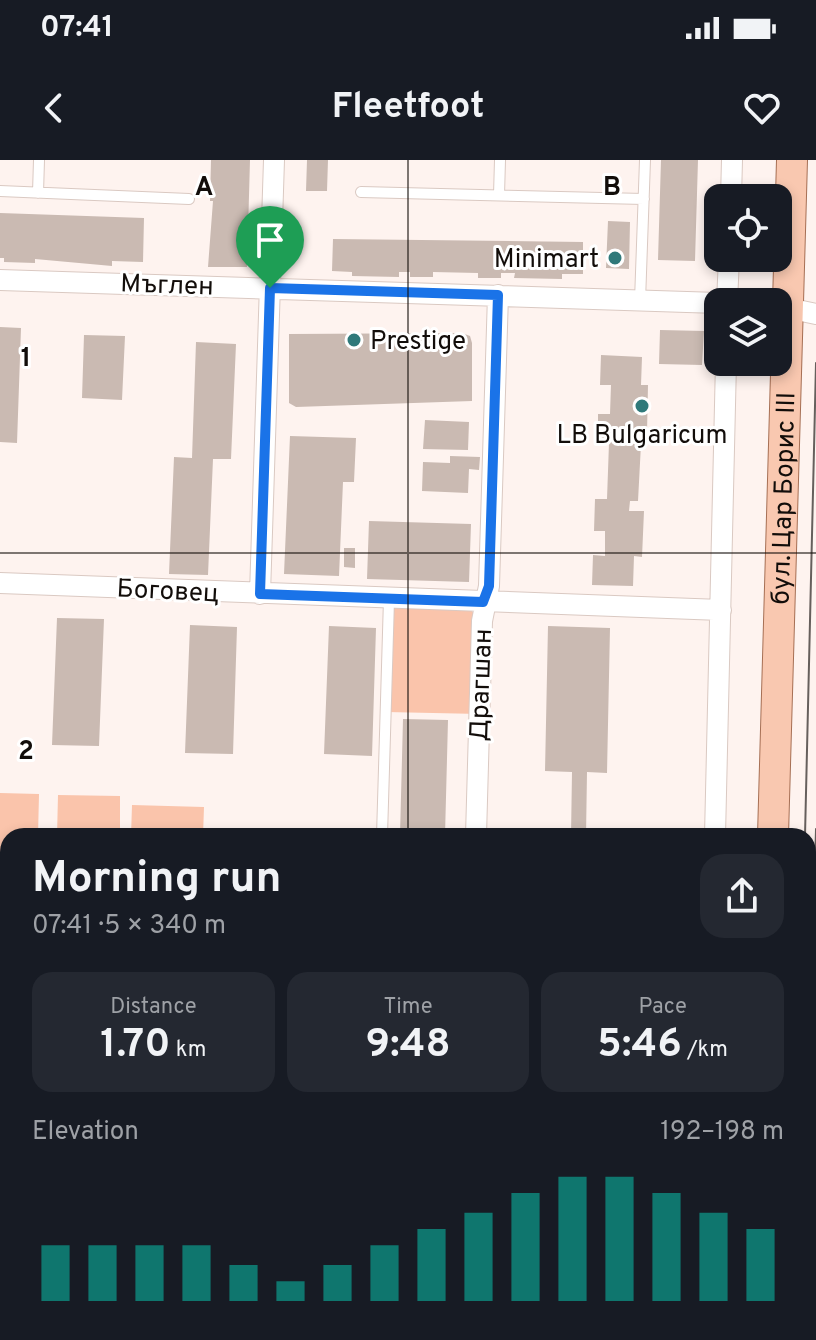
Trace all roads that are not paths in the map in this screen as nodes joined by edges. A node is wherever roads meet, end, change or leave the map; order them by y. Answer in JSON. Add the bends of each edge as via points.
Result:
{"nodes":[{"id":1,"x":39,"y":160,"type":"edge"},
{"id":2,"x":274,"y":160,"type":"edge"},
{"id":3,"x":500,"y":160,"type":"edge"},
{"id":4,"x":645,"y":160,"type":"edge"},
{"id":5,"x":732,"y":160,"type":"edge"},
{"id":6,"x":792,"y":160,"type":"edge"},
{"id":7,"x":731,"y":184,"type":"edge"},
{"id":8,"x":0,"y":191,"type":"edge"},
{"id":9,"x":361,"y":192,"type":"dead end"},
{"id":10,"x":38,"y":193,"type":"junction"},
{"id":11,"x":499,"y":195,"type":"junction"},
{"id":12,"x":189,"y":199,"type":"dead end"},
{"id":13,"x":644,"y":199,"type":"junction"},
{"id":14,"x":0,"y":280,"type":"edge"},
{"id":15,"x":270,"y":288,"type":"junction"},
{"id":16,"x":498,"y":295,"type":"junction"},
{"id":17,"x":640,"y":301,"type":"junction"},
{"id":18,"x":704,"y":303,"type":"edge"},
{"id":19,"x":794,"y":309,"type":"edge"},
{"id":20,"x":726,"y":376,"type":"edge"},
{"id":21,"x":0,"y":583,"type":"edge"},
{"id":22,"x":260,"y":594,"type":"junction"},
{"id":23,"x":389,"y":599,"type":"junction"},
{"id":24,"x":483,"y":602,"type":"junction"},
{"id":25,"x":721,"y":610,"type":"junction"},
{"id":26,"x":382,"y":828,"type":"edge"},
{"id":27,"x":476,"y":828,"type":"edge"},
{"id":28,"x":715,"y":828,"type":"edge"},
{"id":29,"x":773,"y":828,"type":"edge"}],
"edges":[{"from":1,"to":10,"type":"lane"},
{"from":2,"to":15,"type":"street"},
{"from":3,"to":11,"type":"lane"},
{"from":4,"to":13,"type":"lane"},
{"from":5,"to":7,"type":"street"},
{"from":6,"to":19,"type":"main road","name":"бул. Цар Борис III"},
{"from":8,"to":10,"type":"lane"},
{"from":9,"to":11,"type":"lane"},
{"from":10,"to":12,"type":"lane"},
{"from":11,"to":13,"type":"lane"},
{"from":13,"to":17,"type":"lane"},
{"from":14,"to":15,"type":"street","name":"Мъглен"},
{"from":15,"to":16,"type":"street","name":"Мъглен"},
{"from":15,"to":22,"type":"street"},
{"from":16,"to":17,"type":"street","name":"Мъглен"},
{"from":16,"to":24,"type":"street","name":"Драгшан","via":[[489,586]]},
{"from":17,"to":18,"type":"street","name":"Мъглен"},
{"from":19,"to":29,"type":"main road","name":"бул. Цар Борис III"},
{"from":20,"to":25,"type":"street"},
{"from":21,"to":22,"type":"street","name":"Боговец"},
{"from":22,"to":23,"type":"street","name":"Боговец"},
{"from":23,"to":24,"type":"street","name":"Боговец"},
{"from":23,"to":26,"type":"lane"},
{"from":24,"to":25,"type":"street","name":"Боговец"},
{"from":24,"to":27,"type":"street","name":"Драгшан"},
{"from":25,"to":28,"type":"street"}]}
